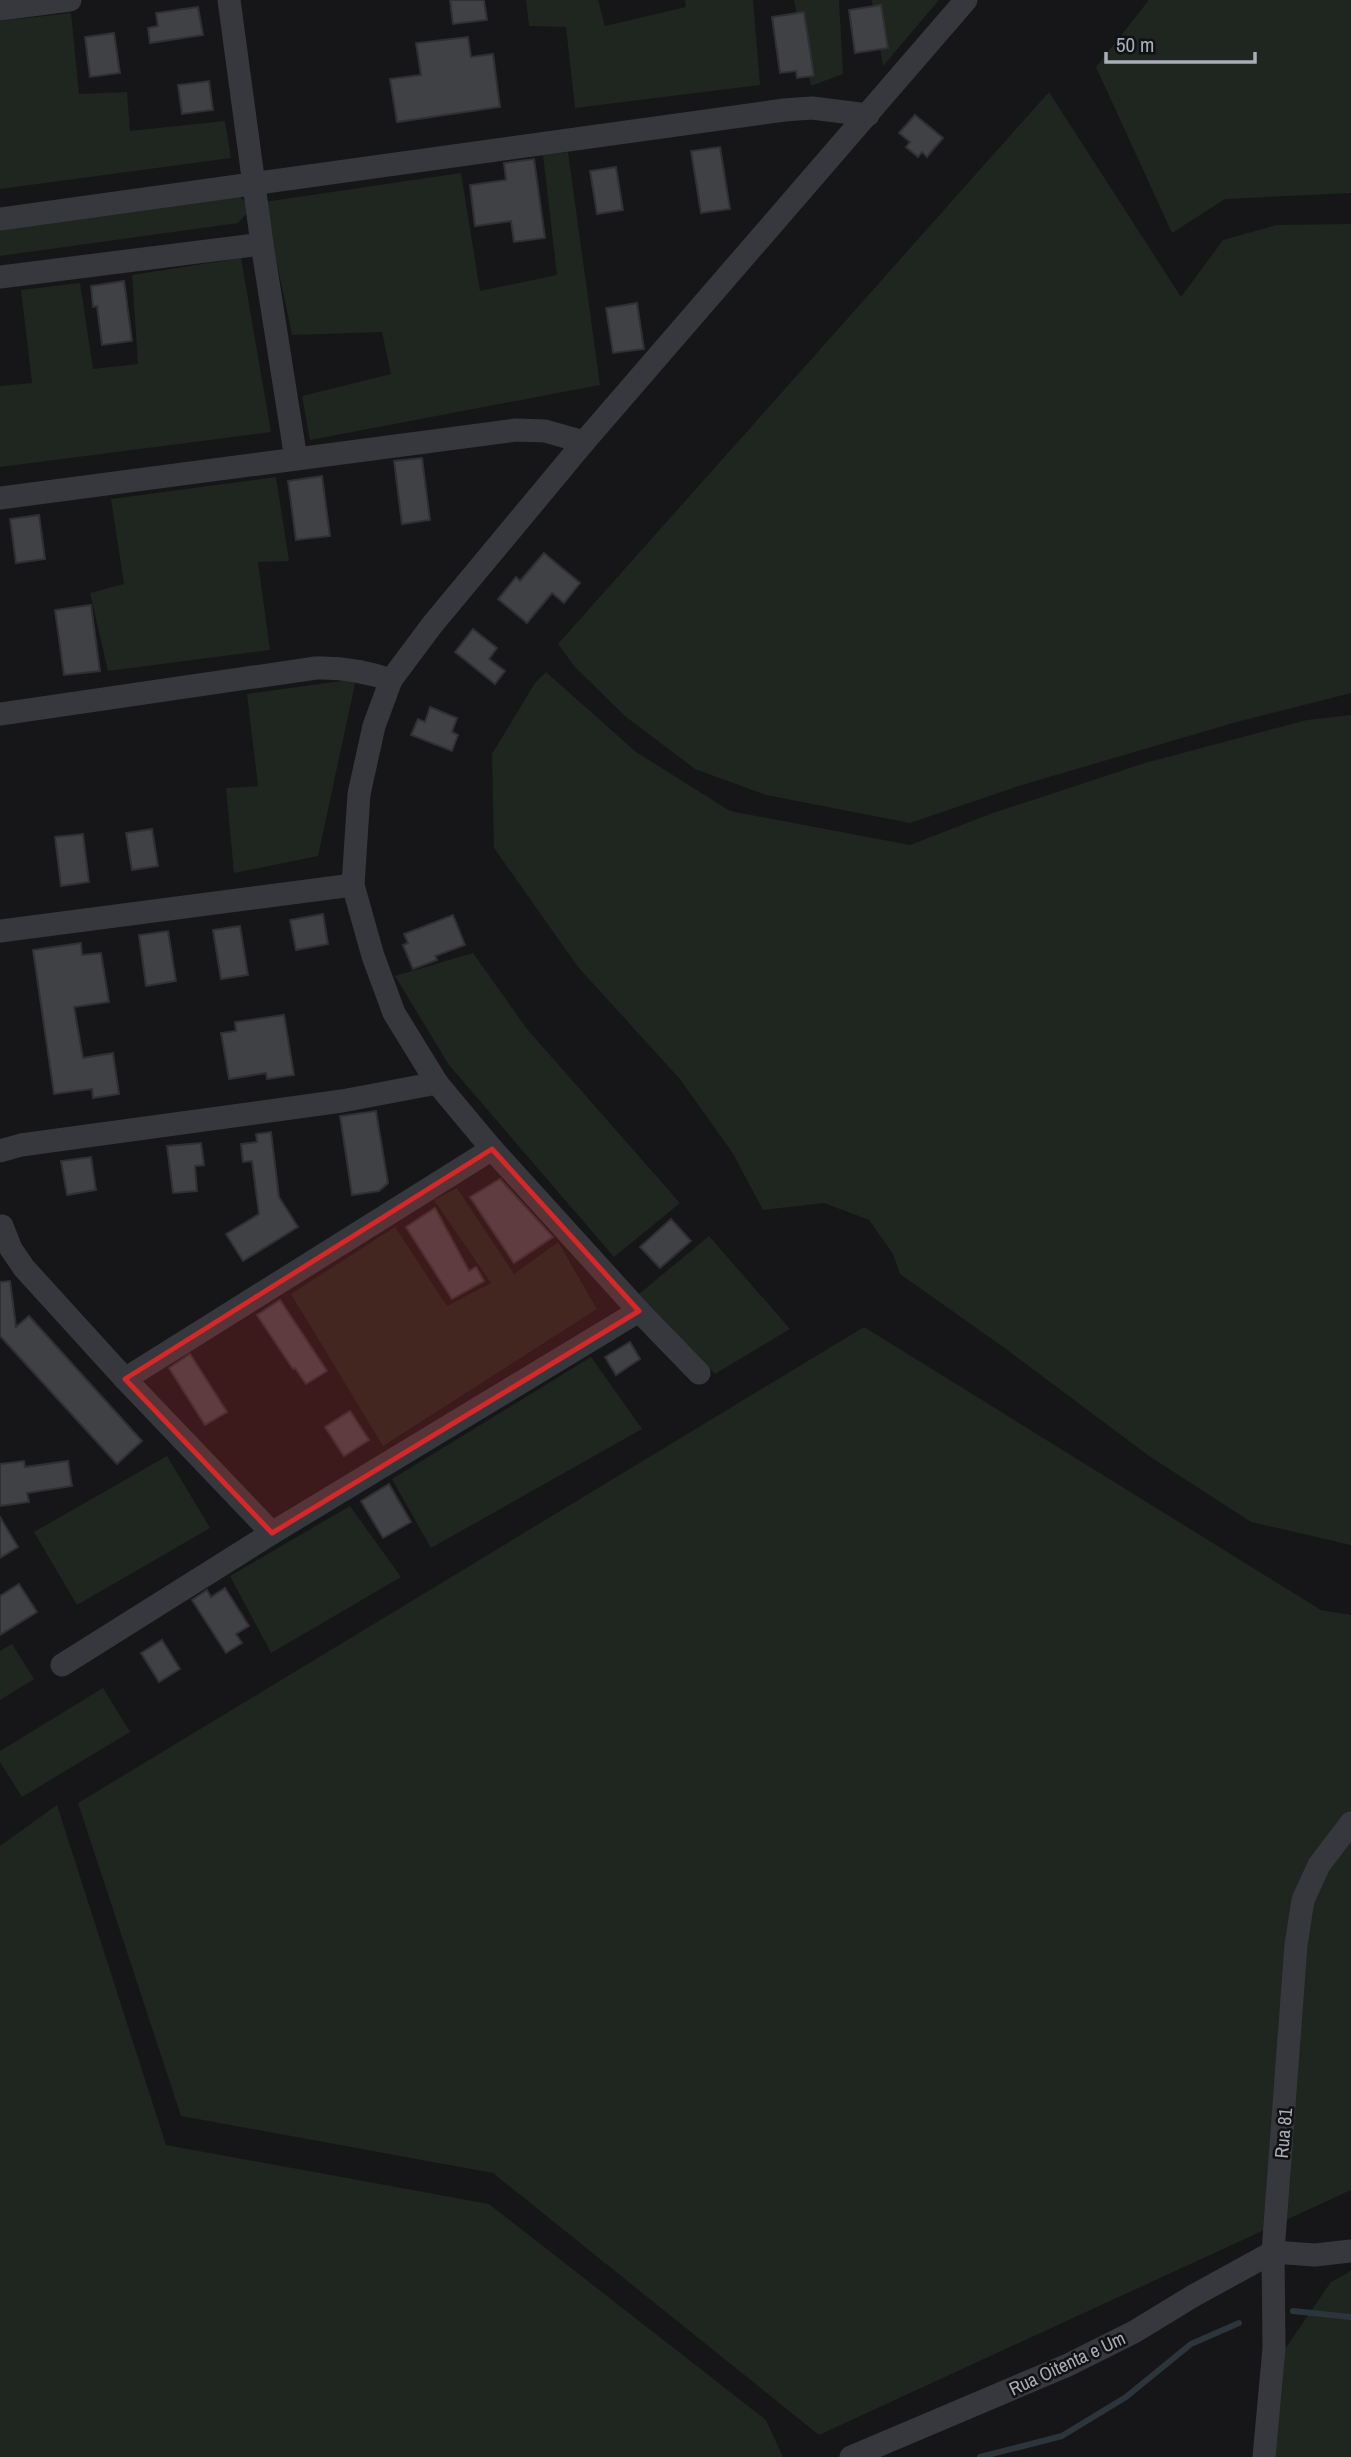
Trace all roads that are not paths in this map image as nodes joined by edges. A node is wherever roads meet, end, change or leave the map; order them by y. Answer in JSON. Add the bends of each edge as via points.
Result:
{"nodes":[{"id":1,"x":70,"y":0,"type":"edge"},
{"id":2,"x":229,"y":0,"type":"edge"},
{"id":3,"x":967,"y":0,"type":"edge"},
{"id":4,"x":0,"y":9,"type":"edge"},
{"id":5,"x":868,"y":114,"type":"junction"},
{"id":6,"x":254,"y":185,"type":"junction"},
{"id":7,"x":0,"y":219,"type":"edge"},
{"id":8,"x":262,"y":244,"type":"junction"},
{"id":9,"x":0,"y":277,"type":"edge"},
{"id":10,"x":584,"y":442,"type":"junction"},
{"id":11,"x":296,"y":459,"type":"junction"},
{"id":12,"x":0,"y":499,"type":"edge"},
{"id":13,"x":391,"y":680,"type":"junction"},
{"id":14,"x":0,"y":714,"type":"edge"},
{"id":15,"x":353,"y":885,"type":"junction"},
{"id":16,"x":0,"y":931,"type":"edge"},
{"id":17,"x":437,"y":1083,"type":"junction"},
{"id":18,"x":492,"y":1149,"type":"junction"},
{"id":19,"x":0,"y":1151,"type":"edge"},
{"id":20,"x":1,"y":1222,"type":"edge"},
{"id":21,"x":639,"y":1311,"type":"junction"},
{"id":22,"x":699,"y":1373,"type":"dead end"},
{"id":23,"x":125,"y":1379,"type":"junction"},
{"id":24,"x":272,"y":1533,"type":"junction"},
{"id":25,"x":62,"y":1665,"type":"dead end"},
{"id":26,"x":1351,"y":1823,"type":"edge"},
{"id":27,"x":1351,"y":2251,"type":"edge"},
{"id":28,"x":1273,"y":2252,"type":"junction"},
{"id":29,"x":851,"y":2457,"type":"edge"},
{"id":30,"x":1264,"y":2457,"type":"edge"}],
"edges":[{"from":1,"to":4,"type":"street"},
{"from":2,"to":6,"type":"street"},
{"from":3,"to":5,"type":"street"},
{"from":5,"to":6,"type":"street","via":[[784,110]]},
{"from":5,"to":10,"type":"street"},
{"from":6,"to":7,"type":"street"},
{"from":6,"to":8,"type":"street"},
{"from":8,"to":9,"type":"street"},
{"from":8,"to":11,"type":"street"},
{"from":10,"to":11,"type":"street","via":[[516,429]]},
{"from":10,"to":13,"type":"street"},
{"from":11,"to":12,"type":"street"},
{"from":13,"to":14,"type":"street","via":[[353,669],[316,668]]},
{"from":13,"to":15,"type":"street","via":[[374,726],[359,794]]},
{"from":15,"to":16,"type":"street"},
{"from":15,"to":17,"type":"street","via":[[394,1013]]},
{"from":17,"to":18,"type":"street"},
{"from":17,"to":19,"type":"street"},
{"from":18,"to":21,"type":"street"},
{"from":18,"to":23,"type":"street"},
{"from":20,"to":23,"type":"street","via":[[24,1268]]},
{"from":21,"to":22,"type":"street"},
{"from":21,"to":24,"type":"street"},
{"from":23,"to":24,"type":"street"},
{"from":24,"to":25,"type":"street"},
{"from":26,"to":28,"type":"street","name":"Rua 81","via":[[1319,1865],[1303,1900]]},
{"from":27,"to":28,"type":"street","via":[[1315,2255]]},
{"from":28,"to":29,"type":"street","name":"Rua Oitenta e Um","via":[[1068,2365]]},
{"from":28,"to":30,"type":"street","name":"Rua 81","via":[[1274,2348]]}]}
